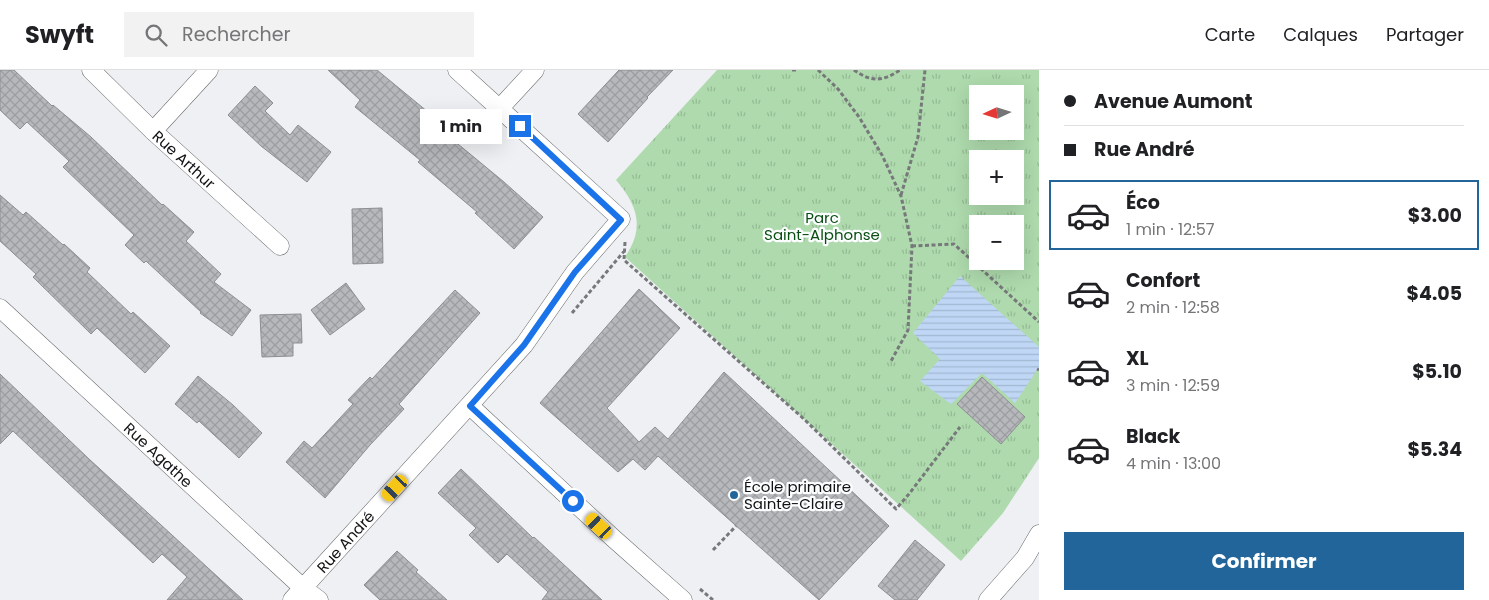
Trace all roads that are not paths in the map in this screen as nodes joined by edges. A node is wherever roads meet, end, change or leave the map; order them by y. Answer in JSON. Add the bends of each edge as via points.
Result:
{"nodes":[{"id":1,"x":90,"y":70,"type":"edge"},
{"id":2,"x":209,"y":70,"type":"edge"},
{"id":3,"x":457,"y":70,"type":"edge"},
{"id":4,"x":535,"y":70,"type":"edge"},
{"id":5,"x":500,"y":108,"type":"junction"},
{"id":6,"x":153,"y":131,"type":"junction"},
{"id":7,"x":280,"y":246,"type":"dead end"},
{"id":8,"x":0,"y":308,"type":"edge"},
{"id":9,"x":470,"y":406,"type":"junction"},
{"id":10,"x":1039,"y":534,"type":"edge"},
{"id":11,"x":298,"y":594,"type":"edge"},
{"id":12,"x":319,"y":600,"type":"edge"},
{"id":13,"x":683,"y":600,"type":"edge"},
{"id":14,"x":988,"y":600,"type":"edge"}],
"edges":[{"from":1,"to":6,"type":"street","name":"Rue Arthur"},
{"from":2,"to":6,"type":"street"},
{"from":3,"to":5,"type":"street","name":"Rue André"},
{"from":4,"to":5,"type":"street"},
{"from":5,"to":9,"type":"street","name":"Rue André","via":[[621,220],[575,272],[524,345]]},
{"from":6,"to":7,"type":"street","name":"Rue Arthur"},
{"from":8,"to":11,"type":"street","name":"Rue Agathe"},
{"from":9,"to":11,"type":"street","name":"Rue André"},
{"from":9,"to":13,"type":"street"},
{"from":10,"to":14,"type":"street","via":[[1025,558]]},
{"from":11,"to":12,"type":"street","name":"Rue Agathe"}]}
